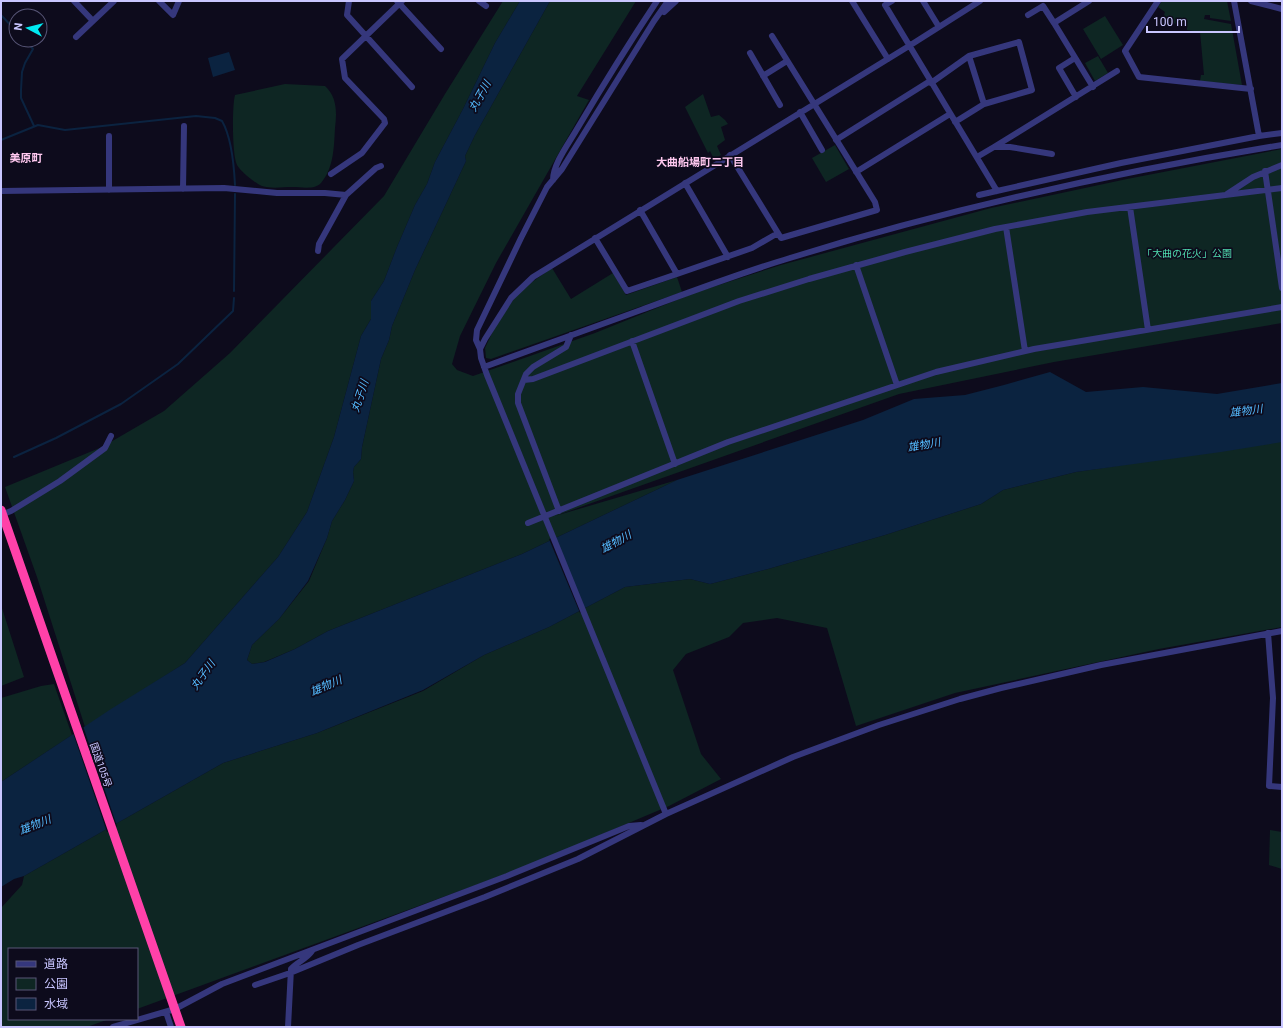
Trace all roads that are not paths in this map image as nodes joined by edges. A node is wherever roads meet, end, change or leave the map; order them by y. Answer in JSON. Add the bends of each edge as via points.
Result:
{"nodes":[{"id":1,"x":74,"y":1,"type":"edge"},
{"id":2,"x":114,"y":1,"type":"edge"},
{"id":3,"x":159,"y":1,"type":"edge"},
{"id":4,"x":179,"y":1,"type":"edge"},
{"id":5,"x":349,"y":1,"type":"edge"},
{"id":6,"x":479,"y":1,"type":"edge"},
{"id":7,"x":657,"y":1,"type":"edge"},
{"id":8,"x":668,"y":1,"type":"edge"},
{"id":9,"x":676,"y":1,"type":"edge"},
{"id":10,"x":852,"y":1,"type":"edge"},
{"id":11,"x":892,"y":1,"type":"edge"},
{"id":12,"x":923,"y":1,"type":"edge"},
{"id":13,"x":980,"y":1,"type":"edge"},
{"id":14,"x":1089,"y":1,"type":"edge"},
{"id":15,"x":1158,"y":1,"type":"edge"},
{"id":16,"x":1234,"y":1,"type":"edge"},
{"id":17,"x":1251,"y":1,"type":"edge"},
{"id":18,"x":1277,"y":1,"type":"edge"},
{"id":19,"x":399,"y":2,"type":"edge"},
{"id":20,"x":486,"y":6,"type":"dead end"},
{"id":21,"x":1280,"y":8,"type":"edge"},
{"id":22,"x":1028,"y":15,"type":"dead end"},
{"id":23,"x":93,"y":21,"type":"junction"},
{"id":24,"x":654,"y":21,"type":"junction"},
{"id":25,"x":1054,"y":23,"type":"junction"},
{"id":26,"x":939,"y":27,"type":"junction"},
{"id":27,"x":772,"y":36,"type":"dead end"},
{"id":28,"x":76,"y":37,"type":"dead end"},
{"id":29,"x":365,"y":37,"type":"junction"},
{"id":30,"x":910,"y":46,"type":"junction"},
{"id":31,"x":441,"y":49,"type":"dead end"},
{"id":32,"x":750,"y":53,"type":"dead end"},
{"id":33,"x":969,"y":56,"type":"junction"},
{"id":34,"x":1075,"y":58,"type":"junction"},
{"id":35,"x":888,"y":59,"type":"junction"},
{"id":36,"x":787,"y":61,"type":"junction"},
{"id":37,"x":1117,"y":71,"type":"dead end"},
{"id":38,"x":764,"y":76,"type":"junction"},
{"id":39,"x":931,"y":82,"type":"junction"},
{"id":40,"x":412,"y":87,"type":"dead end"},
{"id":41,"x":1093,"y":87,"type":"junction"},
{"id":42,"x":1251,"y":89,"type":"junction"},
{"id":43,"x":1076,"y":97,"type":"junction"},
{"id":44,"x":814,"y":104,"type":"junction"},
{"id":45,"x":984,"y":104,"type":"junction"},
{"id":46,"x":780,"y":106,"type":"dead end"},
{"id":47,"x":800,"y":112,"type":"junction"},
{"id":48,"x":950,"y":114,"type":"junction"},
{"id":49,"x":955,"y":122,"type":"junction"},
{"id":50,"x":184,"y":126,"type":"dead end"},
{"id":51,"x":1282,"y":133,"type":"edge"},
{"id":52,"x":109,"y":136,"type":"dead end"},
{"id":53,"x":1259,"y":136,"type":"junction"},
{"id":54,"x":836,"y":140,"type":"junction"},
{"id":55,"x":1282,"y":145,"type":"edge"},
{"id":56,"x":994,"y":148,"type":"junction"},
{"id":57,"x":822,"y":150,"type":"dead end"},
{"id":58,"x":1052,"y":154,"type":"dead end"},
{"id":59,"x":730,"y":155,"type":"junction"},
{"id":60,"x":977,"y":156,"type":"junction"},
{"id":61,"x":1282,"y":165,"type":"edge"},
{"id":62,"x":381,"y":166,"type":"dead end"},
{"id":63,"x":1265,"y":171,"type":"junction"},
{"id":64,"x":856,"y":172,"type":"junction"},
{"id":65,"x":331,"y":174,"type":"dead end"},
{"id":66,"x":553,"y":180,"type":"junction"},
{"id":67,"x":685,"y":183,"type":"junction"},
{"id":68,"x":1282,"y":188,"type":"edge"},
{"id":69,"x":183,"y":189,"type":"junction"},
{"id":70,"x":109,"y":190,"type":"junction"},
{"id":71,"x":1268,"y":190,"type":"junction"},
{"id":72,"x":1,"y":191,"type":"edge"},
{"id":73,"x":997,"y":191,"type":"junction"},
{"id":74,"x":346,"y":195,"type":"junction"},
{"id":75,"x":979,"y":195,"type":"dead end"},
{"id":76,"x":1225,"y":195,"type":"junction"},
{"id":77,"x":1130,"y":207,"type":"junction"},
{"id":78,"x":640,"y":210,"type":"junction"},
{"id":79,"x":1006,"y":227,"type":"junction"},
{"id":80,"x":778,"y":233,"type":"junction"},
{"id":81,"x":595,"y":238,"type":"junction"},
{"id":82,"x":318,"y":251,"type":"dead end"},
{"id":83,"x":728,"y":257,"type":"junction"},
{"id":84,"x":856,"y":265,"type":"junction"},
{"id":85,"x":677,"y":274,"type":"junction"},
{"id":86,"x":1282,"y":288,"type":"edge"},
{"id":87,"x":1282,"y":307,"type":"edge"},
{"id":88,"x":1148,"y":330,"type":"junction"},
{"id":89,"x":571,"y":336,"type":"junction"},
{"id":90,"x":632,"y":341,"type":"junction"},
{"id":91,"x":480,"y":349,"type":"junction"},
{"id":92,"x":1025,"y":351,"type":"junction"},
{"id":93,"x":484,"y":367,"type":"junction"},
{"id":94,"x":524,"y":380,"type":"junction"},
{"id":95,"x":897,"y":385,"type":"junction"},
{"id":96,"x":111,"y":436,"type":"dead end"},
{"id":97,"x":674,"y":464,"type":"junction"},
{"id":98,"x":1,"y":510,"type":"edge"},
{"id":99,"x":559,"y":511,"type":"junction"},
{"id":100,"x":1,"y":515,"type":"edge"},
{"id":101,"x":528,"y":523,"type":"dead end"},
{"id":102,"x":1282,"y":631,"type":"edge"},
{"id":103,"x":1268,"y":633,"type":"junction"},
{"id":104,"x":1282,"y":786,"type":"edge"},
{"id":105,"x":665,"y":811,"type":"junction"},
{"id":106,"x":645,"y":824,"type":"junction"},
{"id":107,"x":313,"y":950,"type":"junction"},
{"id":108,"x":290,"y":973,"type":"junction"},
{"id":109,"x":255,"y":985,"type":"dead end"},
{"id":110,"x":171,"y":1010,"type":"junction"},
{"id":111,"x":137,"y":1020,"type":"edge"},
{"id":112,"x":138,"y":1020,"type":"edge"},
{"id":113,"x":113,"y":1027,"type":"edge"},
{"id":114,"x":171,"y":1027,"type":"edge"},
{"id":115,"x":181,"y":1027,"type":"edge"},
{"id":116,"x":288,"y":1027,"type":"edge"}],
"edges":[{"from":1,"to":23,"type":"street"},
{"from":2,"to":23,"type":"street"},
{"from":3,"to":4,"type":"street","via":[[173,15]]},
{"from":5,"to":29,"type":"street","via":[[347,15]]},
{"from":6,"to":20,"type":"street"},
{"from":7,"to":66,"type":"street","via":[[613,68],[555,167]]},
{"from":8,"to":24,"type":"street"},
{"from":9,"to":24,"type":"street"},
{"from":10,"to":35,"type":"street"},
{"from":11,"to":30,"type":"street","via":[[885,5]]},
{"from":12,"to":26,"type":"street"},
{"from":13,"to":26,"type":"street"},
{"from":14,"to":25,"type":"street"},
{"from":15,"to":42,"type":"street","via":[[1125,51],[1139,77]]},
{"from":16,"to":42,"type":"street"},
{"from":17,"to":21,"type":"street"},
{"from":18,"to":21,"type":"street"},
{"from":19,"to":29,"type":"street"},
{"from":19,"to":31,"type":"street"},
{"from":22,"to":25,"type":"street","via":[[1043,6]]},
{"from":23,"to":28,"type":"street"},
{"from":24,"to":66,"type":"street"},
{"from":25,"to":34,"type":"street"},
{"from":26,"to":30,"type":"street"},
{"from":27,"to":36,"type":"street"},
{"from":29,"to":40,"type":"street"},
{"from":29,"to":65,"type":"street","via":[[342,59],[345,78],[385,123],[362,153]]},
{"from":30,"to":35,"type":"street"},
{"from":30,"to":39,"type":"street"},
{"from":32,"to":38,"type":"street"},
{"from":33,"to":39,"type":"street"},
{"from":33,"to":45,"type":"street"},
{"from":33,"to":45,"type":"street","via":[[1019,42],[1032,90]]},
{"from":34,"to":41,"type":"street"},
{"from":34,"to":43,"type":"street","via":[[1058,68]]},
{"from":35,"to":44,"type":"street"},
{"from":36,"to":38,"type":"street"},
{"from":36,"to":44,"type":"street"},
{"from":37,"to":41,"type":"street"},
{"from":38,"to":46,"type":"street"},
{"from":39,"to":48,"type":"street"},
{"from":39,"to":54,"type":"street"},
{"from":41,"to":43,"type":"street"},
{"from":42,"to":53,"type":"street"},
{"from":43,"to":56,"type":"street"},
{"from":44,"to":47,"type":"street"},
{"from":44,"to":54,"type":"street"},
{"from":45,"to":49,"type":"street"},
{"from":47,"to":57,"type":"street"},
{"from":47,"to":59,"type":"street"},
{"from":48,"to":49,"type":"street"},
{"from":48,"to":64,"type":"street"},
{"from":49,"to":60,"type":"street"},
{"from":50,"to":69,"type":"street"},
{"from":51,"to":53,"type":"street"},
{"from":52,"to":70,"type":"street"},
{"from":53,"to":73,"type":"street"},
{"from":54,"to":64,"type":"street"},
{"from":55,"to":89,"type":"street","via":[[1046,190],[881,230],[720,281]]},
{"from":56,"to":58,"type":"street","via":[[1010,147]]},
{"from":56,"to":60,"type":"street"},
{"from":59,"to":67,"type":"street"},
{"from":59,"to":80,"type":"street"},
{"from":60,"to":73,"type":"street"},
{"from":61,"to":63,"type":"street"},
{"from":62,"to":74,"type":"street"},
{"from":63,"to":71,"type":"street"},
{"from":63,"to":76,"type":"street"},
{"from":64,"to":80,"type":"street","via":[[875,202],[877,210],[781,238]]},
{"from":66,"to":91,"type":"street","via":[[521,238],[477,330],[476,340]]},
{"from":67,"to":78,"type":"street"},
{"from":67,"to":83,"type":"street"},
{"from":68,"to":71,"type":"street"},
{"from":69,"to":70,"type":"street"},
{"from":69,"to":74,"type":"street","via":[[224,188]]},
{"from":70,"to":72,"type":"street"},
{"from":71,"to":76,"type":"street"},
{"from":71,"to":86,"type":"street"},
{"from":73,"to":75,"type":"street"},
{"from":74,"to":82,"type":"street","via":[[318,244]]},
{"from":76,"to":77,"type":"street"},
{"from":77,"to":79,"type":"street"},
{"from":77,"to":88,"type":"street"},
{"from":78,"to":81,"type":"street"},
{"from":78,"to":85,"type":"street"},
{"from":79,"to":84,"type":"street"},
{"from":79,"to":92,"type":"street"},
{"from":80,"to":83,"type":"street","via":[[752,248]]},
{"from":81,"to":85,"type":"street","via":[[627,291]]},
{"from":81,"to":91,"type":"street","via":[[532,277],[519,289]]},
{"from":83,"to":85,"type":"street"},
{"from":84,"to":90,"type":"street","via":[[739,301]]},
{"from":84,"to":95,"type":"street"},
{"from":87,"to":88,"type":"street"},
{"from":88,"to":92,"type":"street"},
{"from":89,"to":93,"type":"street"},
{"from":89,"to":94,"type":"street","via":[[566,347],[533,367]]},
{"from":90,"to":94,"type":"street","via":[[533,379]]},
{"from":90,"to":97,"type":"street"},
{"from":91,"to":93,"type":"street"},
{"from":92,"to":95,"type":"street","via":[[936,372]]},
{"from":93,"to":105,"type":"street"},
{"from":94,"to":99,"type":"street","via":[[518,394],[518,403]]},
{"from":95,"to":97,"type":"street","via":[[756,432]]},
{"from":96,"to":100,"type":"street","via":[[105,448],[60,481]]},
{"from":97,"to":99,"type":"street"},
{"from":98,"to":110,"type":"highway","name":"国道105号","via":[[170,996]]},
{"from":99,"to":101,"type":"street"},
{"from":102,"to":103,"type":"street"},
{"from":103,"to":104,"type":"street","via":[[1273,698],[1269,786]]},
{"from":103,"to":105,"type":"street","via":[[1101,665],[960,698],[793,757]]},
{"from":105,"to":106,"type":"street"},
{"from":106,"to":107,"type":"street","via":[[629,826]]},
{"from":106,"to":108,"type":"street","via":[[578,859]]},
{"from":107,"to":108,"type":"street","via":[[291,969]]},
{"from":107,"to":110,"type":"street","via":[[222,984]]},
{"from":108,"to":109,"type":"street"},
{"from":108,"to":116,"type":"street"},
{"from":110,"to":112,"type":"street"},
{"from":110,"to":114,"type":"street"},
{"from":110,"to":115,"type":"highway","name":"国道105号"},
{"from":111,"to":113,"type":"street"}]}
